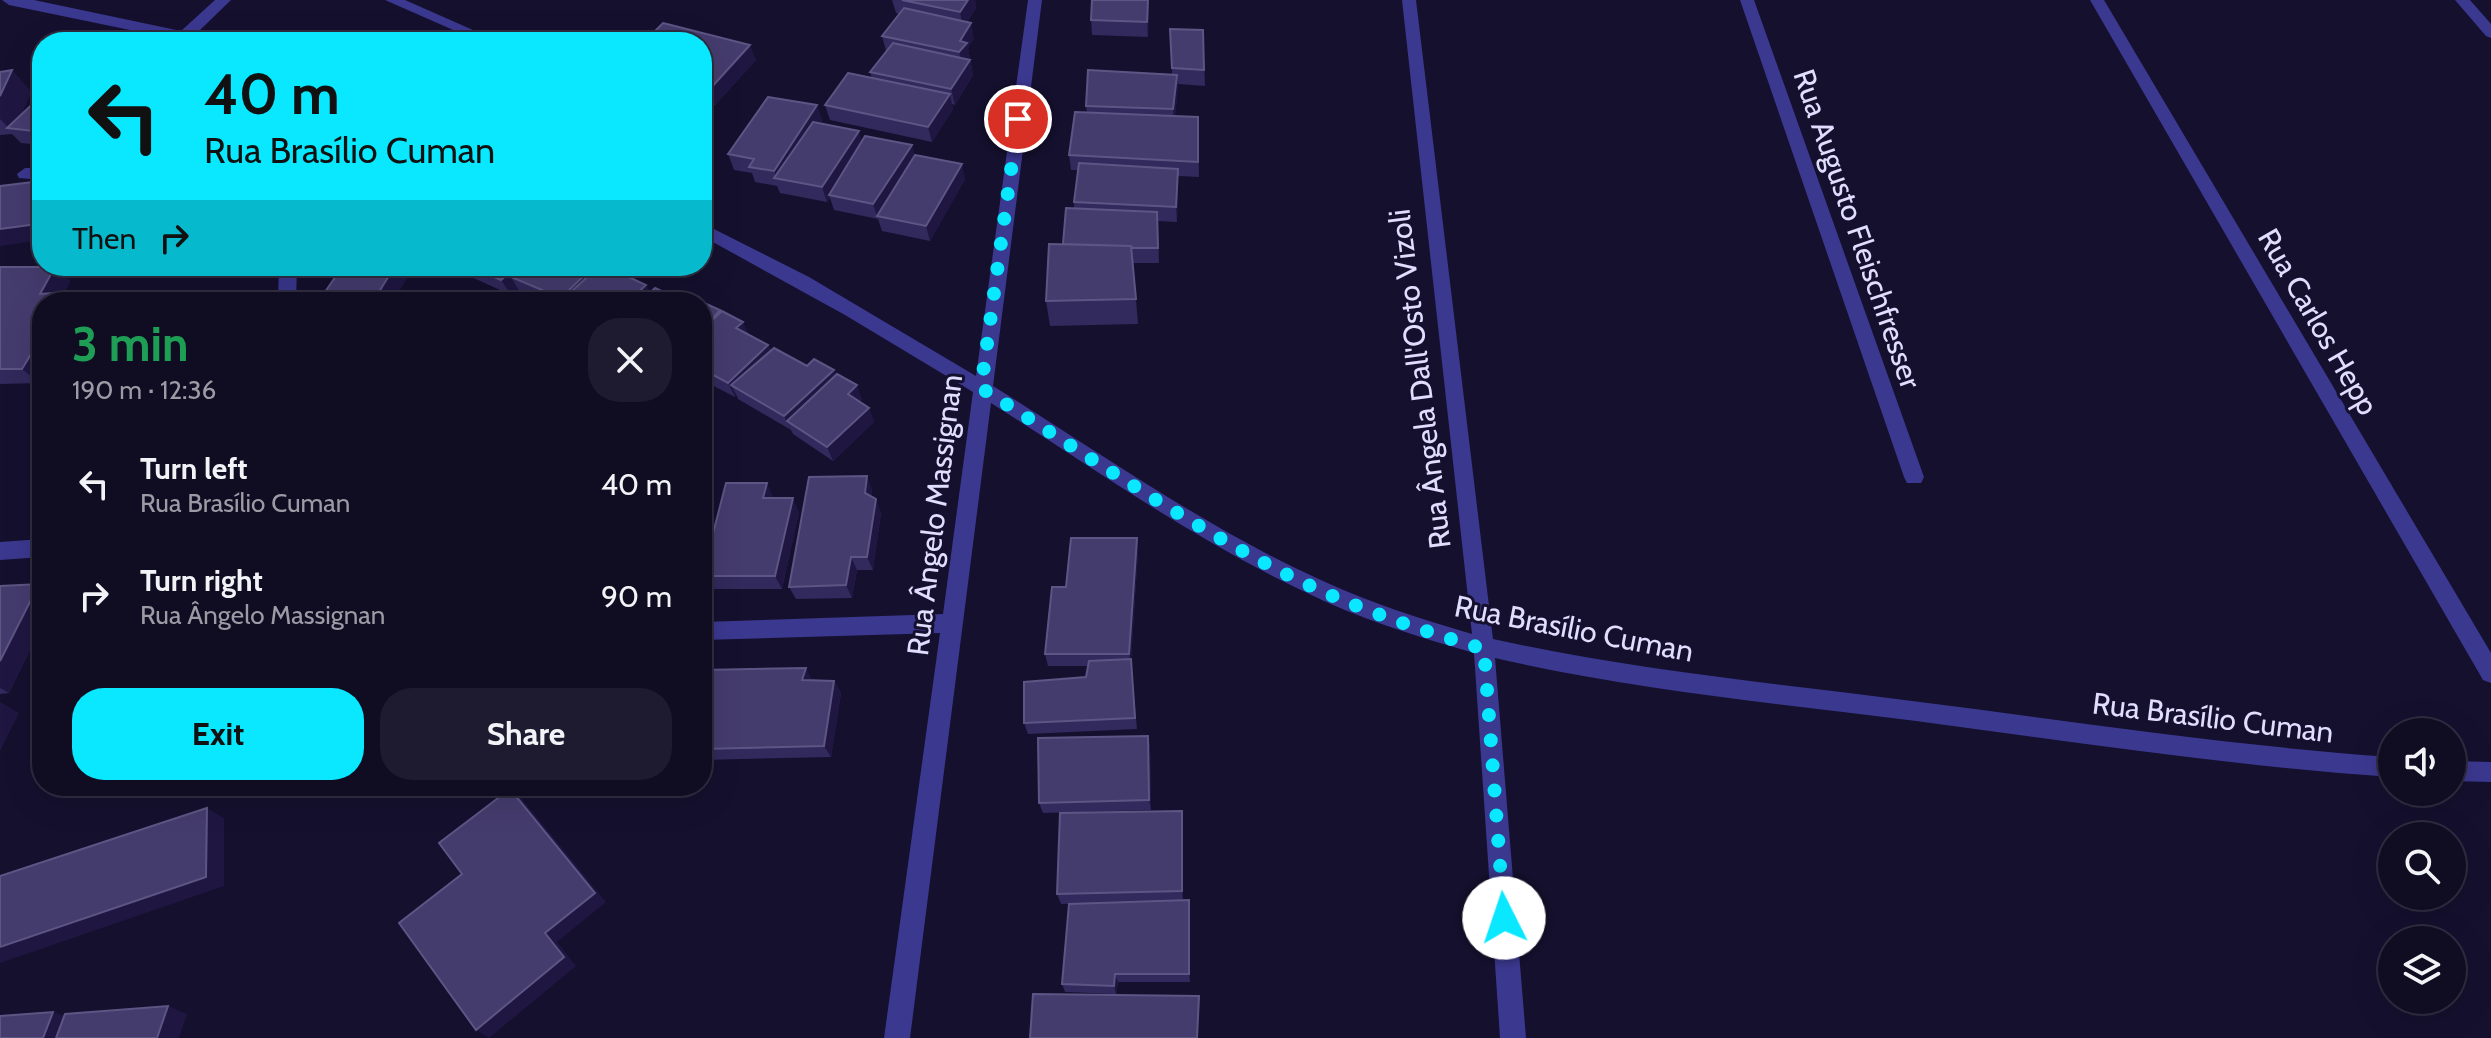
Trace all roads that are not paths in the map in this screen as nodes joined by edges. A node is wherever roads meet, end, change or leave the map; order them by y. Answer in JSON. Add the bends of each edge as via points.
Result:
{"nodes":[{"id":1,"x":9,"y":0,"type":"edge"},
{"id":2,"x":224,"y":0,"type":"edge"},
{"id":3,"x":392,"y":0,"type":"edge"},
{"id":4,"x":1035,"y":0,"type":"edge"},
{"id":5,"x":1409,"y":0,"type":"edge"},
{"id":6,"x":1747,"y":0,"type":"edge"},
{"id":7,"x":2097,"y":0,"type":"edge"},
{"id":8,"x":2462,"y":0,"type":"edge"},
{"id":9,"x":465,"y":30,"type":"dead end"},
{"id":10,"x":165,"y":32,"type":"edge"},
{"id":11,"x":189,"y":32,"type":"edge"},
{"id":12,"x":2491,"y":33,"type":"edge"},
{"id":13,"x":712,"y":234,"type":"edge"},
{"id":14,"x":981,"y":388,"type":"junction"},
{"id":15,"x":1914,"y":477,"type":"dead end"},
{"id":16,"x":32,"y":549,"type":"edge"},
{"id":17,"x":0,"y":551,"type":"edge"},
{"id":18,"x":951,"y":623,"type":"junction"},
{"id":19,"x":712,"y":631,"type":"edge"},
{"id":20,"x":1484,"y":649,"type":"junction"},
{"id":21,"x":2491,"y":673,"type":"edge"},
{"id":22,"x":2378,"y":766,"type":"edge"},
{"id":23,"x":2466,"y":771,"type":"edge"},
{"id":24,"x":2491,"y":772,"type":"edge"},
{"id":25,"x":897,"y":1038,"type":"edge"},
{"id":26,"x":1513,"y":1038,"type":"edge"}],
"edges":[{"from":1,"to":10,"type":"street"},
{"from":2,"to":11,"type":"street"},
{"from":3,"to":9,"type":"street"},
{"from":4,"to":14,"type":"street","name":"Rua Ângelo Massignan"},
{"from":5,"to":20,"type":"street","name":"Rua Ângela Dall'Osto Vizoli"},
{"from":6,"to":15,"type":"street","name":"Rua Augusto Fleischfresser"},
{"from":7,"to":21,"type":"street","name":"Rua Carlos Hepp"},
{"from":8,"to":12,"type":"street"},
{"from":13,"to":14,"type":"street","name":"Rua Brasílio Cuman","via":[[779,266]]},
{"from":14,"to":18,"type":"street","name":"Rua Ângelo Massignan"},
{"from":14,"to":20,"type":"street","name":"Rua Brasílio Cuman","via":[[1279,571],[1417,629]]},
{"from":16,"to":17,"type":"street"},
{"from":18,"to":19,"type":"street"},
{"from":18,"to":25,"type":"street","name":"Rua Ângelo Massignan"},
{"from":20,"to":22,"type":"street","name":"Rua Brasílio Cuman","via":[[1660,678]]},
{"from":20,"to":26,"type":"street","name":"Rua Ângela Dall'Osto Vizoli"},
{"from":23,"to":24,"type":"street"}]}
